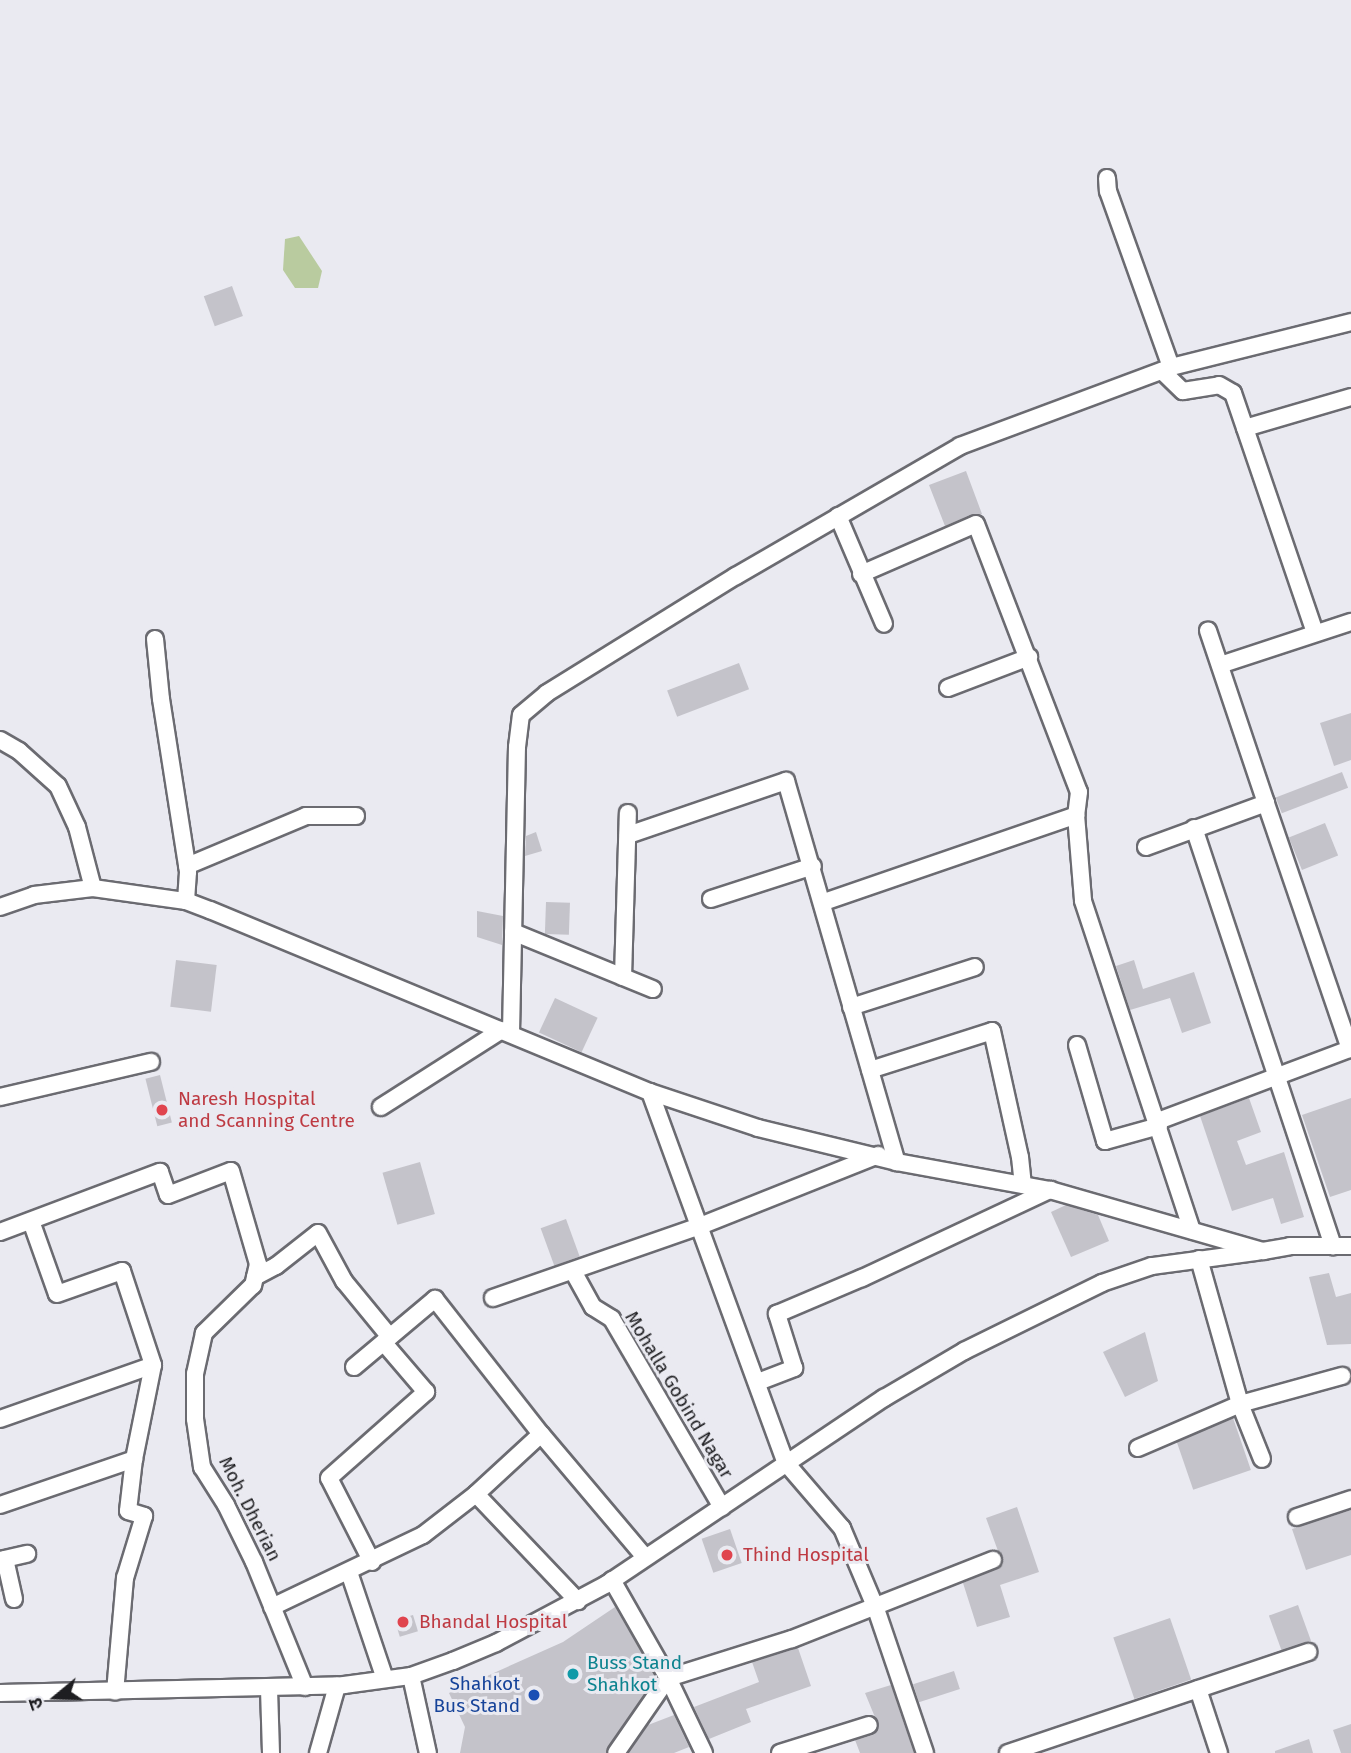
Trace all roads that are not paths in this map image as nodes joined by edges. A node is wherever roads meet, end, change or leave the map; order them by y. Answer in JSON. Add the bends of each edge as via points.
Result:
{"nodes":[{"id":1,"x":1107,"y":178,"type":"dead end"},
{"id":2,"x":1351,"y":322,"type":"edge"},
{"id":3,"x":1167,"y":369,"type":"junction"},
{"id":4,"x":1351,"y":397,"type":"edge"},
{"id":5,"x":1245,"y":429,"type":"junction"},
{"id":6,"x":838,"y":516,"type":"junction"},
{"id":7,"x":860,"y":574,"type":"junction"},
{"id":8,"x":1351,"y":622,"type":"edge"},
{"id":9,"x":884,"y":624,"type":"dead end"},
{"id":10,"x":1208,"y":631,"type":"dead end"},
{"id":11,"x":1315,"y":633,"type":"junction"},
{"id":12,"x":155,"y":639,"type":"dead end"},
{"id":13,"x":1029,"y":657,"type":"junction"},
{"id":14,"x":1220,"y":665,"type":"junction"},
{"id":15,"x":948,"y":688,"type":"dead end"},
{"id":16,"x":0,"y":740,"type":"edge"},
{"id":17,"x":1266,"y":803,"type":"junction"},
{"id":18,"x":628,"y":813,"type":"dead end"},
{"id":19,"x":1076,"y":815,"type":"junction"},
{"id":20,"x":356,"y":816,"type":"dead end"},
{"id":21,"x":1194,"y":828,"type":"junction"},
{"id":22,"x":628,"y":835,"type":"junction"},
{"id":23,"x":1146,"y":846,"type":"dead end"},
{"id":24,"x":187,"y":866,"type":"junction"},
{"id":25,"x":813,"y":866,"type":"junction"},
{"id":26,"x":93,"y":888,"type":"junction"},
{"id":27,"x":711,"y":899,"type":"dead end"},
{"id":28,"x":186,"y":901,"type":"junction"},
{"id":29,"x":824,"y":902,"type":"junction"},
{"id":30,"x":0,"y":907,"type":"edge"},
{"id":31,"x":513,"y":932,"type":"junction"},
{"id":32,"x":975,"y":968,"type":"dead end"},
{"id":33,"x":623,"y":977,"type":"junction"},
{"id":34,"x":653,"y":989,"type":"dead end"},
{"id":35,"x":851,"y":1007,"type":"junction"},
{"id":36,"x":507,"y":1031,"type":"junction"},
{"id":37,"x":1077,"y":1045,"type":"dead end"},
{"id":38,"x":151,"y":1062,"type":"dead end"},
{"id":39,"x":870,"y":1070,"type":"junction"},
{"id":40,"x":1276,"y":1075,"type":"junction"},
{"id":41,"x":650,"y":1092,"type":"junction"},
{"id":42,"x":0,"y":1097,"type":"edge"},
{"id":43,"x":381,"y":1107,"type":"dead end"},
{"id":44,"x":1159,"y":1124,"type":"junction"},
{"id":45,"x":878,"y":1155,"type":"junction"},
{"id":46,"x":897,"y":1162,"type":"junction"},
{"id":47,"x":1023,"y":1185,"type":"junction"},
{"id":48,"x":1050,"y":1190,"type":"junction"},
{"id":49,"x":31,"y":1222,"type":"junction"},
{"id":50,"x":700,"y":1226,"type":"junction"},
{"id":51,"x":1192,"y":1230,"type":"junction"},
{"id":52,"x":0,"y":1232,"type":"edge"},
{"id":53,"x":1333,"y":1246,"type":"junction"},
{"id":54,"x":1351,"y":1246,"type":"edge"},
{"id":55,"x":1263,"y":1251,"type":"junction"},
{"id":56,"x":1199,"y":1259,"type":"junction"},
{"id":57,"x":574,"y":1273,"type":"junction"},
{"id":58,"x":255,"y":1277,"type":"junction"},
{"id":59,"x":493,"y":1298,"type":"dead end"},
{"id":60,"x":387,"y":1340,"type":"junction"},
{"id":61,"x":153,"y":1365,"type":"junction"},
{"id":62,"x":354,"y":1367,"type":"dead end"},
{"id":63,"x":1342,"y":1376,"type":"dead end"},
{"id":64,"x":758,"y":1382,"type":"junction"},
{"id":65,"x":1240,"y":1404,"type":"junction"},
{"id":66,"x":0,"y":1419,"type":"edge"},
{"id":67,"x":541,"y":1434,"type":"junction"},
{"id":68,"x":1138,"y":1448,"type":"dead end"},
{"id":69,"x":1262,"y":1459,"type":"dead end"},
{"id":70,"x":134,"y":1460,"type":"junction"},
{"id":71,"x":786,"y":1463,"type":"junction"},
{"id":72,"x":476,"y":1494,"type":"junction"},
{"id":73,"x":1351,"y":1499,"type":"edge"},
{"id":74,"x":0,"y":1505,"type":"edge"},
{"id":75,"x":722,"y":1507,"type":"junction"},
{"id":76,"x":1297,"y":1517,"type":"dead end"},
{"id":77,"x":27,"y":1554,"type":"dead end"},
{"id":78,"x":645,"y":1557,"type":"junction"},
{"id":79,"x":3,"y":1560,"type":"edge"},
{"id":80,"x":993,"y":1560,"type":"dead end"},
{"id":81,"x":372,"y":1562,"type":"junction"},
{"id":82,"x":349,"y":1572,"type":"junction"},
{"id":83,"x":612,"y":1580,"type":"junction"},
{"id":84,"x":14,"y":1599,"type":"dead end"},
{"id":85,"x":578,"y":1601,"type":"junction"},
{"id":86,"x":875,"y":1606,"type":"junction"},
{"id":87,"x":272,"y":1607,"type":"junction"},
{"id":88,"x":1308,"y":1652,"type":"dead end"},
{"id":89,"x":411,"y":1676,"type":"junction"},
{"id":90,"x":668,"y":1678,"type":"junction"},
{"id":91,"x":386,"y":1679,"type":"junction"},
{"id":92,"x":337,"y":1686,"type":"junction"},
{"id":93,"x":305,"y":1687,"type":"junction"},
{"id":94,"x":269,"y":1689,"type":"junction"},
{"id":95,"x":1198,"y":1689,"type":"junction"},
{"id":96,"x":115,"y":1692,"type":"junction"},
{"id":97,"x":0,"y":1693,"type":"edge"},
{"id":98,"x":869,"y":1726,"type":"dead end"},
{"id":99,"x":271,"y":1753,"type":"edge"},
{"id":100,"x":318,"y":1753,"type":"edge"},
{"id":101,"x":428,"y":1753,"type":"edge"},
{"id":102,"x":615,"y":1753,"type":"edge"},
{"id":103,"x":704,"y":1753,"type":"edge"},
{"id":104,"x":780,"y":1753,"type":"edge"},
{"id":105,"x":925,"y":1753,"type":"edge"},
{"id":106,"x":1008,"y":1753,"type":"edge"},
{"id":107,"x":1219,"y":1753,"type":"edge"}],
"edges":[{"from":1,"to":3,"type":"street"},
{"from":2,"to":3,"type":"street"},
{"from":3,"to":5,"type":"street","via":[[1182,391],[1219,385],[1233,393]]},
{"from":3,"to":6,"type":"street","via":[[960,446]]},
{"from":4,"to":5,"type":"street"},
{"from":5,"to":11,"type":"street"},
{"from":6,"to":7,"type":"street"},
{"from":6,"to":31,"type":"street","via":[[547,693],[521,715]]},
{"from":7,"to":9,"type":"street"},
{"from":7,"to":13,"type":"street","via":[[976,524]]},
{"from":8,"to":11,"type":"street"},
{"from":10,"to":14,"type":"street"},
{"from":11,"to":14,"type":"street"},
{"from":12,"to":24,"type":"street"},
{"from":13,"to":15,"type":"street"},
{"from":13,"to":19,"type":"street","via":[[1079,792]]},
{"from":14,"to":17,"type":"street"},
{"from":16,"to":26,"type":"street","via":[[58,786],[77,827]]},
{"from":17,"to":21,"type":"street"},
{"from":17,"to":40,"type":"street","via":[[1350,1049]]},
{"from":18,"to":22,"type":"street"},
{"from":19,"to":29,"type":"street"},
{"from":19,"to":44,"type":"street","via":[[1083,901]]},
{"from":20,"to":24,"type":"street","via":[[306,816]]},
{"from":21,"to":23,"type":"street"},
{"from":21,"to":40,"type":"street"},
{"from":22,"to":25,"type":"street","via":[[786,781]]},
{"from":22,"to":33,"type":"street"},
{"from":24,"to":28,"type":"street"},
{"from":25,"to":27,"type":"street"},
{"from":25,"to":29,"type":"street"},
{"from":26,"to":28,"type":"street"},
{"from":26,"to":30,"type":"street","via":[[34,895]]},
{"from":28,"to":36,"type":"street"},
{"from":29,"to":35,"type":"street"},
{"from":31,"to":33,"type":"street"},
{"from":31,"to":36,"type":"street"},
{"from":32,"to":35,"type":"street"},
{"from":33,"to":34,"type":"street"},
{"from":35,"to":39,"type":"street"},
{"from":36,"to":41,"type":"street"},
{"from":36,"to":43,"type":"street"},
{"from":37,"to":44,"type":"street","via":[[1105,1141]]},
{"from":38,"to":42,"type":"street"},
{"from":39,"to":46,"type":"street"},
{"from":39,"to":47,"type":"street","via":[[992,1031]]},
{"from":40,"to":44,"type":"street"},
{"from":40,"to":53,"type":"street"},
{"from":41,"to":45,"type":"street","via":[[758,1128]]},
{"from":41,"to":50,"type":"street"},
{"from":44,"to":51,"type":"street"},
{"from":45,"to":46,"type":"street"},
{"from":45,"to":50,"type":"street"},
{"from":46,"to":47,"type":"street"},
{"from":47,"to":48,"type":"street"},
{"from":48,"to":51,"type":"street"},
{"from":48,"to":64,"type":"street","via":[[777,1314],[794,1368]]},
{"from":49,"to":52,"type":"street"},
{"from":49,"to":58,"type":"street","via":[[160,1172],[169,1195],[231,1171],[258,1264]]},
{"from":49,"to":61,"type":"street","via":[[57,1294],[122,1271]]},
{"from":50,"to":57,"type":"street"},
{"from":50,"to":64,"type":"street"},
{"from":51,"to":55,"type":"street"},
{"from":53,"to":54,"type":"street"},
{"from":53,"to":55,"type":"street","via":[[1290,1245]]},
{"from":55,"to":56,"type":"street"},
{"from":56,"to":65,"type":"street"},
{"from":56,"to":71,"type":"street","via":[[1152,1266],[1089,1289],[964,1351]]},
{"from":57,"to":59,"type":"street"},
{"from":57,"to":75,"type":"street","name":"Mohalla Gobind Nagar","via":[[593,1307],[612,1320]]},
{"from":58,"to":60,"type":"street","via":[[318,1233],[344,1281]]},
{"from":58,"to":87,"type":"street","name":"Moh. Dherian","via":[[253,1285],[204,1333],[195,1374],[195,1419],[202,1467],[226,1505]]},
{"from":60,"to":62,"type":"street"},
{"from":60,"to":67,"type":"street","via":[[435,1299]]},
{"from":60,"to":81,"type":"street","via":[[426,1392],[329,1478]]},
{"from":61,"to":66,"type":"street"},
{"from":61,"to":70,"type":"street"},
{"from":63,"to":65,"type":"street"},
{"from":64,"to":71,"type":"street"},
{"from":65,"to":68,"type":"street"},
{"from":65,"to":69,"type":"street"},
{"from":67,"to":72,"type":"street"},
{"from":67,"to":78,"type":"street"},
{"from":70,"to":74,"type":"street"},
{"from":70,"to":96,"type":"street","via":[[128,1511],[144,1516],[125,1578]]},
{"from":71,"to":75,"type":"street"},
{"from":71,"to":86,"type":"street","via":[[842,1528]]},
{"from":72,"to":81,"type":"street","via":[[424,1535]]},
{"from":72,"to":85,"type":"street"},
{"from":73,"to":76,"type":"street"},
{"from":75,"to":78,"type":"street"},
{"from":77,"to":79,"type":"street"},
{"from":78,"to":83,"type":"street"},
{"from":79,"to":84,"type":"street"},
{"from":80,"to":86,"type":"street"},
{"from":81,"to":82,"type":"street"},
{"from":82,"to":87,"type":"street"},
{"from":82,"to":91,"type":"street"},
{"from":83,"to":85,"type":"street"},
{"from":83,"to":90,"type":"street"},
{"from":85,"to":89,"type":"street","via":[[496,1643]]},
{"from":86,"to":90,"type":"street","via":[[792,1639]]},
{"from":86,"to":105,"type":"street"},
{"from":87,"to":93,"type":"street","name":"Moh. Dherian"},
{"from":88,"to":95,"type":"street"},
{"from":89,"to":91,"type":"street"},
{"from":89,"to":101,"type":"street"},
{"from":90,"to":102,"type":"street"},
{"from":90,"to":103,"type":"street"},
{"from":91,"to":92,"type":"street"},
{"from":92,"to":93,"type":"street"},
{"from":92,"to":100,"type":"street"},
{"from":93,"to":94,"type":"street"},
{"from":94,"to":96,"type":"street"},
{"from":94,"to":99,"type":"street"},
{"from":95,"to":106,"type":"street"},
{"from":95,"to":107,"type":"street"},
{"from":96,"to":97,"type":"street"},
{"from":98,"to":104,"type":"street"}]}
